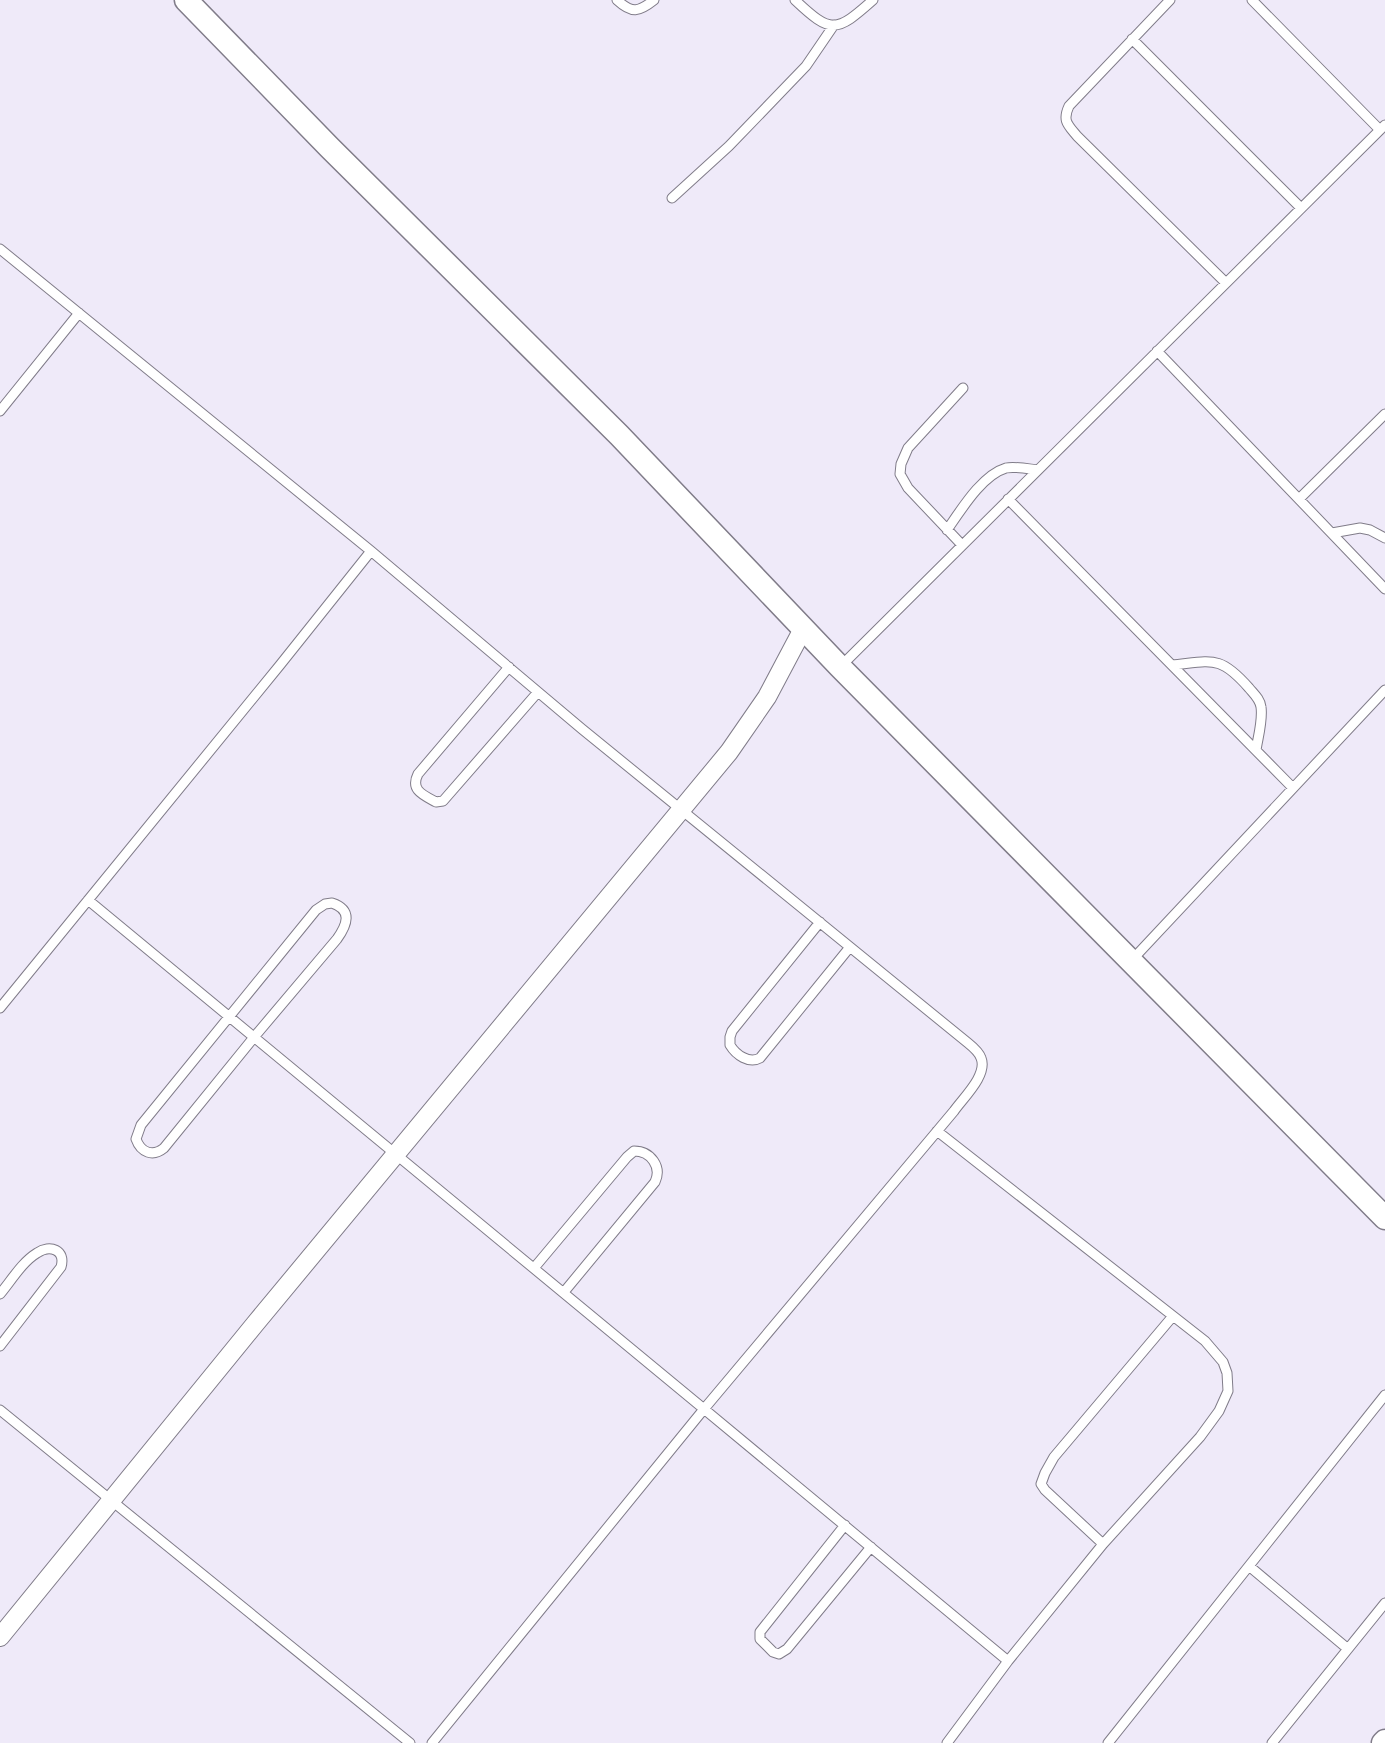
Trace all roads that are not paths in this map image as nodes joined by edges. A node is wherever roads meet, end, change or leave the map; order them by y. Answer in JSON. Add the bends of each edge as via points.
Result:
{"nodes":[{"id":1,"x":186,"y":0,"type":"edge"},
{"id":2,"x":617,"y":0,"type":"edge"},
{"id":3,"x":654,"y":0,"type":"edge"},
{"id":4,"x":795,"y":0,"type":"edge"},
{"id":5,"x":873,"y":0,"type":"edge"},
{"id":6,"x":1170,"y":0,"type":"edge"},
{"id":7,"x":1252,"y":0,"type":"edge"},
{"id":8,"x":834,"y":25,"type":"junction"},
{"id":9,"x":1132,"y":39,"type":"junction"},
{"id":10,"x":1382,"y":127,"type":"edge"},
{"id":11,"x":672,"y":198,"type":"dead end"},
{"id":12,"x":1301,"y":208,"type":"junction"},
{"id":13,"x":0,"y":249,"type":"edge"},
{"id":14,"x":1226,"y":283,"type":"junction"},
{"id":15,"x":79,"y":313,"type":"junction"},
{"id":16,"x":1157,"y":351,"type":"junction"},
{"id":17,"x":963,"y":388,"type":"dead end"},
{"id":18,"x":0,"y":411,"type":"edge"},
{"id":19,"x":1385,"y":414,"type":"edge"},
{"id":20,"x":1038,"y":470,"type":"junction"},
{"id":21,"x":1008,"y":499,"type":"junction"},
{"id":22,"x":1299,"y":499,"type":"junction"},
{"id":23,"x":947,"y":530,"type":"junction"},
{"id":24,"x":1332,"y":534,"type":"junction"},
{"id":25,"x":1385,"y":538,"type":"edge"},
{"id":26,"x":962,"y":545,"type":"junction"},
{"id":27,"x":371,"y":551,"type":"junction"},
{"id":28,"x":1385,"y":588,"type":"edge"},
{"id":29,"x":803,"y":629,"type":"junction"},
{"id":30,"x":1172,"y":665,"type":"junction"},
{"id":31,"x":509,"y":667,"type":"junction"},
{"id":32,"x":840,"y":667,"type":"junction"},
{"id":33,"x":1385,"y":690,"type":"edge"},
{"id":34,"x":538,"y":692,"type":"junction"},
{"id":35,"x":1256,"y":750,"type":"junction"},
{"id":36,"x":1293,"y":788,"type":"junction"},
{"id":37,"x":681,"y":810,"type":"junction"},
{"id":38,"x":88,"y":900,"type":"junction"},
{"id":39,"x":820,"y":922,"type":"junction"},
{"id":40,"x":850,"y":947,"type":"junction"},
{"id":41,"x":1131,"y":961,"type":"junction"},
{"id":42,"x":0,"y":1008,"type":"edge"},
{"id":43,"x":229,"y":1015,"type":"junction"},
{"id":44,"x":255,"y":1036,"type":"junction"},
{"id":45,"x":937,"y":1131,"type":"junction"},
{"id":46,"x":396,"y":1155,"type":"junction"},
{"id":47,"x":1385,"y":1218,"type":"edge"},
{"id":48,"x":534,"y":1268,"type":"junction"},
{"id":49,"x":564,"y":1292,"type":"junction"},
{"id":50,"x":0,"y":1294,"type":"edge"},
{"id":51,"x":1173,"y":1316,"type":"junction"},
{"id":52,"x":0,"y":1346,"type":"edge"},
{"id":53,"x":1385,"y":1395,"type":"edge"},
{"id":54,"x":704,"y":1409,"type":"junction"},
{"id":55,"x":0,"y":1410,"type":"edge"},
{"id":56,"x":112,"y":1500,"type":"junction"},
{"id":57,"x":845,"y":1525,"type":"junction"},
{"id":58,"x":1103,"y":1544,"type":"junction"},
{"id":59,"x":871,"y":1547,"type":"junction"},
{"id":60,"x":1249,"y":1566,"type":"junction"},
{"id":61,"x":1385,"y":1603,"type":"edge"},
{"id":62,"x":0,"y":1637,"type":"edge"},
{"id":63,"x":1348,"y":1649,"type":"junction"},
{"id":64,"x":1008,"y":1661,"type":"junction"},
{"id":65,"x":410,"y":1743,"type":"edge"},
{"id":66,"x":432,"y":1743,"type":"edge"},
{"id":67,"x":947,"y":1743,"type":"edge"},
{"id":68,"x":1108,"y":1743,"type":"edge"},
{"id":69,"x":1272,"y":1743,"type":"edge"}],
"edges":[{"from":1,"to":29,"type":"street","via":[[619,435]]},
{"from":2,"to":3,"type":"lane","via":[[636,11]]},
{"from":4,"to":8,"type":"lane","via":[[821,22]]},
{"from":5,"to":8,"type":"lane","via":[[844,24]]},
{"from":6,"to":9,"type":"lane"},
{"from":7,"to":10,"type":"lane"},
{"from":8,"to":11,"type":"lane","via":[[806,66],[729,146]]},
{"from":9,"to":12,"type":"lane"},
{"from":9,"to":14,"type":"lane","via":[[1069,106],[1066,120],[1077,136]]},
{"from":10,"to":12,"type":"lane"},
{"from":12,"to":14,"type":"lane"},
{"from":13,"to":15,"type":"lane"},
{"from":14,"to":16,"type":"lane"},
{"from":15,"to":18,"type":"lane"},
{"from":15,"to":27,"type":"lane"},
{"from":16,"to":20,"type":"lane"},
{"from":16,"to":22,"type":"lane"},
{"from":17,"to":23,"type":"lane","via":[[908,448],[901,464],[900,474],[908,488]]},
{"from":19,"to":22,"type":"lane"},
{"from":20,"to":21,"type":"lane"},
{"from":20,"to":23,"type":"lane","via":[[1008,468],[996,473],[971,495]]},
{"from":21,"to":26,"type":"lane"},
{"from":21,"to":30,"type":"lane"},
{"from":22,"to":24,"type":"lane"},
{"from":23,"to":26,"type":"lane"},
{"from":24,"to":25,"type":"lane","via":[[1360,528]]},
{"from":24,"to":28,"type":"lane"},
{"from":26,"to":32,"type":"lane"},
{"from":27,"to":31,"type":"lane"},
{"from":27,"to":38,"type":"lane"},
{"from":29,"to":32,"type":"street"},
{"from":29,"to":37,"type":"street","via":[[751,721]]},
{"from":30,"to":35,"type":"lane"},
{"from":30,"to":35,"type":"lane","via":[[1214,661],[1238,676],[1259,700],[1261,708]]},
{"from":31,"to":34,"type":"lane"},
{"from":31,"to":34,"type":"lane","via":[[418,774],[415,787],[418,791],[436,802],[444,801]]},
{"from":32,"to":41,"type":"street"},
{"from":33,"to":36,"type":"lane"},
{"from":34,"to":37,"type":"lane"},
{"from":35,"to":36,"type":"lane"},
{"from":36,"to":41,"type":"lane"},
{"from":37,"to":39,"type":"lane"},
{"from":37,"to":46,"type":"street"},
{"from":38,"to":42,"type":"lane"},
{"from":38,"to":43,"type":"lane"},
{"from":39,"to":40,"type":"lane"},
{"from":39,"to":40,"type":"lane","via":[[732,1031],[730,1045],[737,1054],[751,1060],[760,1058]]},
{"from":40,"to":45,"type":"lane","via":[[981,1057],[983,1070],[979,1077]]},
{"from":41,"to":47,"type":"street"},
{"from":43,"to":44,"type":"lane"},
{"from":43,"to":44,"type":"lane","via":[[316,910],[332,903],[343,909],[347,922],[338,939]]},
{"from":43,"to":44,"type":"lane","via":[[141,1125],[136,1139],[143,1150],[153,1154],[164,1148]]},
{"from":44,"to":46,"type":"lane"},
{"from":45,"to":51,"type":"lane"},
{"from":45,"to":54,"type":"lane"},
{"from":46,"to":48,"type":"lane"},
{"from":46,"to":56,"type":"street"},
{"from":48,"to":49,"type":"lane"},
{"from":48,"to":49,"type":"lane","via":[[627,1157],[634,1151],[650,1157],[658,1169],[655,1182]]},
{"from":49,"to":54,"type":"lane"},
{"from":50,"to":52,"type":"lane","via":[[38,1252],[52,1249],[62,1256],[61,1267]]},
{"from":51,"to":58,"type":"lane","via":[[1205,1341],[1223,1362],[1229,1383],[1226,1398],[1200,1437]]},
{"from":51,"to":58,"type":"lane","via":[[1054,1457],[1041,1484]]},
{"from":53,"to":60,"type":"lane"},
{"from":54,"to":57,"type":"lane"},
{"from":54,"to":66,"type":"lane"},
{"from":55,"to":56,"type":"lane"},
{"from":56,"to":62,"type":"street"},
{"from":56,"to":65,"type":"lane"},
{"from":57,"to":59,"type":"lane"},
{"from":57,"to":59,"type":"lane","via":[[760,1632],[760,1639],[769,1649],[779,1654],[787,1649]]},
{"from":58,"to":64,"type":"lane"},
{"from":59,"to":64,"type":"lane"},
{"from":60,"to":63,"type":"lane"},
{"from":60,"to":68,"type":"lane"},
{"from":61,"to":63,"type":"lane"},
{"from":63,"to":69,"type":"lane"},
{"from":64,"to":67,"type":"lane"}]}
